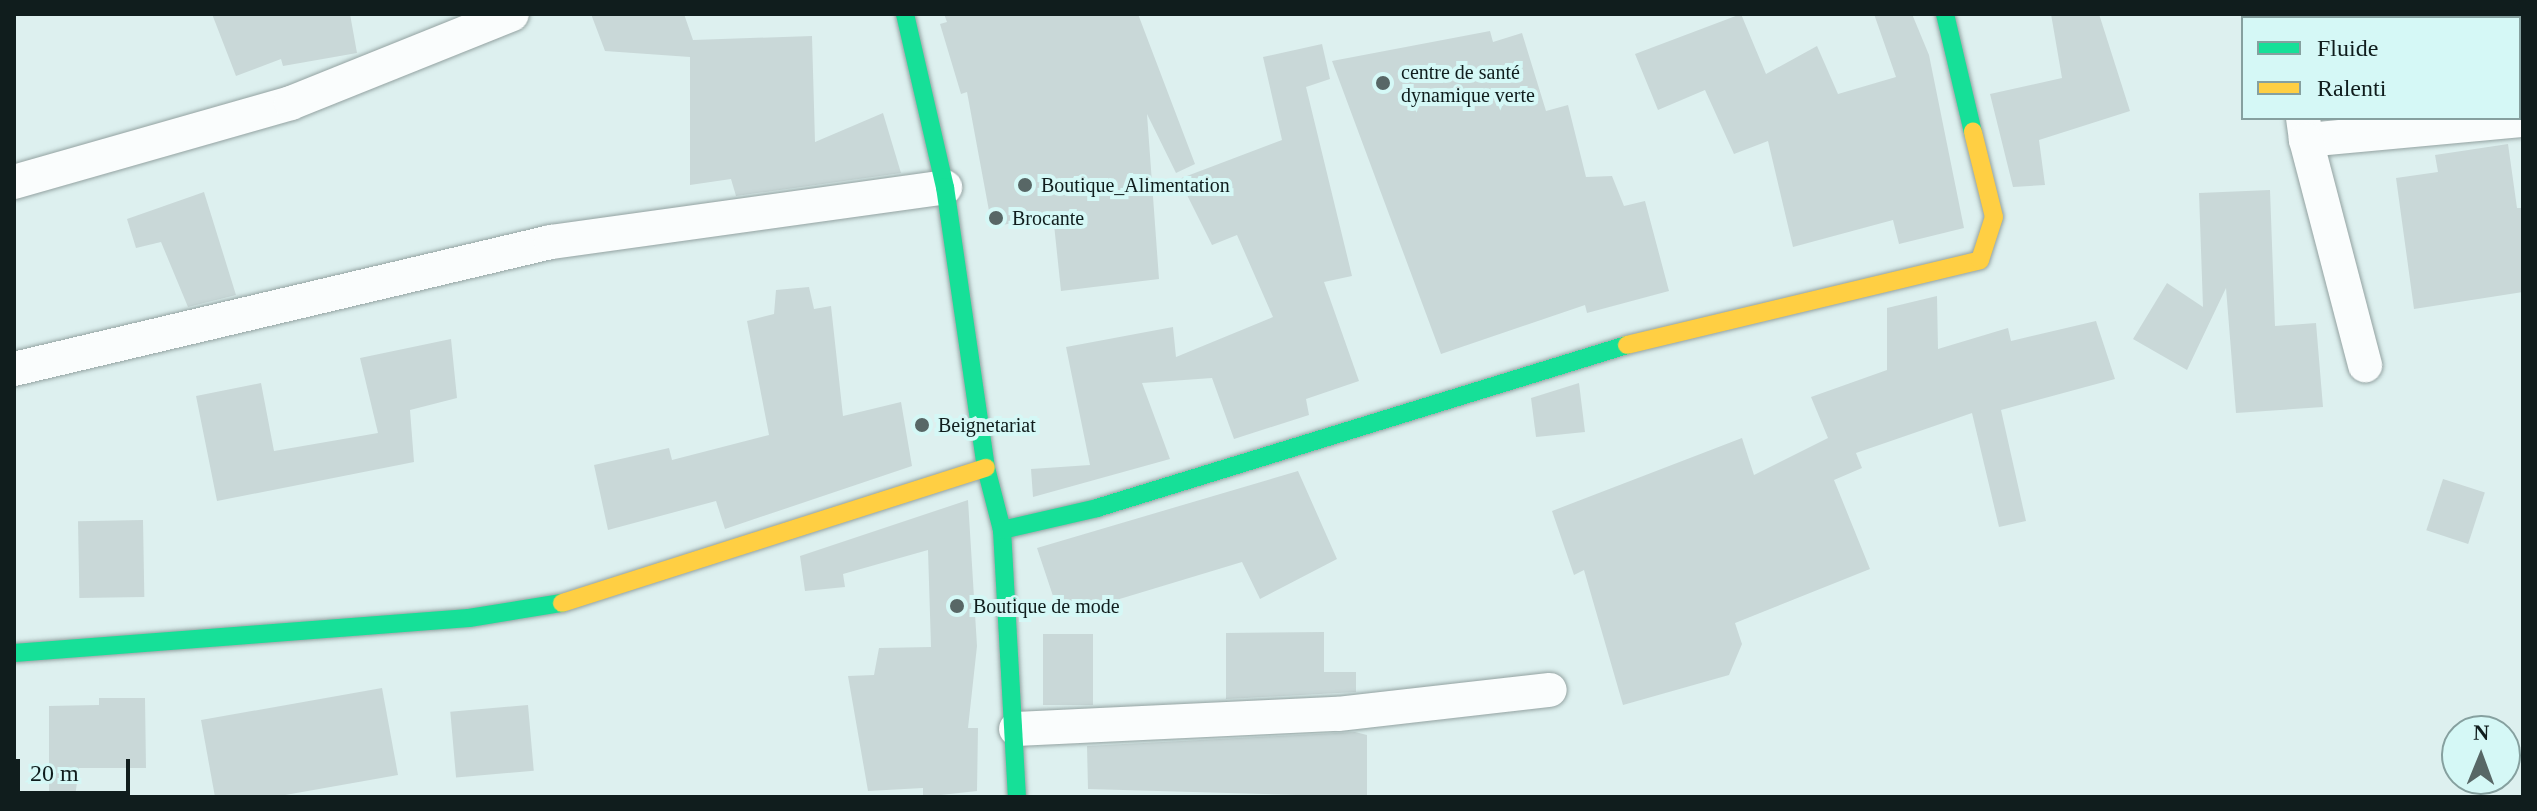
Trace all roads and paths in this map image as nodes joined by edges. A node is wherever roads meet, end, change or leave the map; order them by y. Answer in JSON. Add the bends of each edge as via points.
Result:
{"nodes":[{"id":1,"x":512,"y":14,"type":"edge"},
{"id":2,"x":905,"y":14,"type":"edge"},
{"id":3,"x":1945,"y":14,"type":"edge"},
{"id":4,"x":2523,"y":120,"type":"edge"},
{"id":5,"x":2304,"y":129,"type":"edge"},
{"id":6,"x":14,"y":182,"type":"edge"},
{"id":7,"x":945,"y":187,"type":"junction"},
{"id":8,"x":2365,"y":365,"type":"dead end"},
{"id":9,"x":14,"y":369,"type":"edge"},
{"id":10,"x":986,"y":468,"type":"junction"},
{"id":11,"x":1002,"y":530,"type":"junction"},
{"id":12,"x":14,"y":653,"type":"edge"},
{"id":13,"x":1550,"y":690,"type":"dead end"},
{"id":14,"x":1016,"y":729,"type":"junction"},
{"id":15,"x":1017,"y":797,"type":"edge"}],
"edges":[{"from":1,"to":6,"type":"street","via":[[291,103]]},
{"from":2,"to":7,"type":"street"},
{"from":3,"to":11,"type":"street","via":[[1994,217],[1980,260],[1588,354],[1097,508]]},
{"from":4,"to":5,"type":"street"},
{"from":5,"to":8,"type":"street"},
{"from":7,"to":9,"type":"street","via":[[551,242]]},
{"from":7,"to":10,"type":"street"},
{"from":10,"to":11,"type":"street"},
{"from":10,"to":12,"type":"street","via":[[599,597],[469,618]]},
{"from":11,"to":14,"type":"street"},
{"from":13,"to":14,"type":"street","via":[[1338,714]]},
{"from":14,"to":15,"type":"street"}]}
